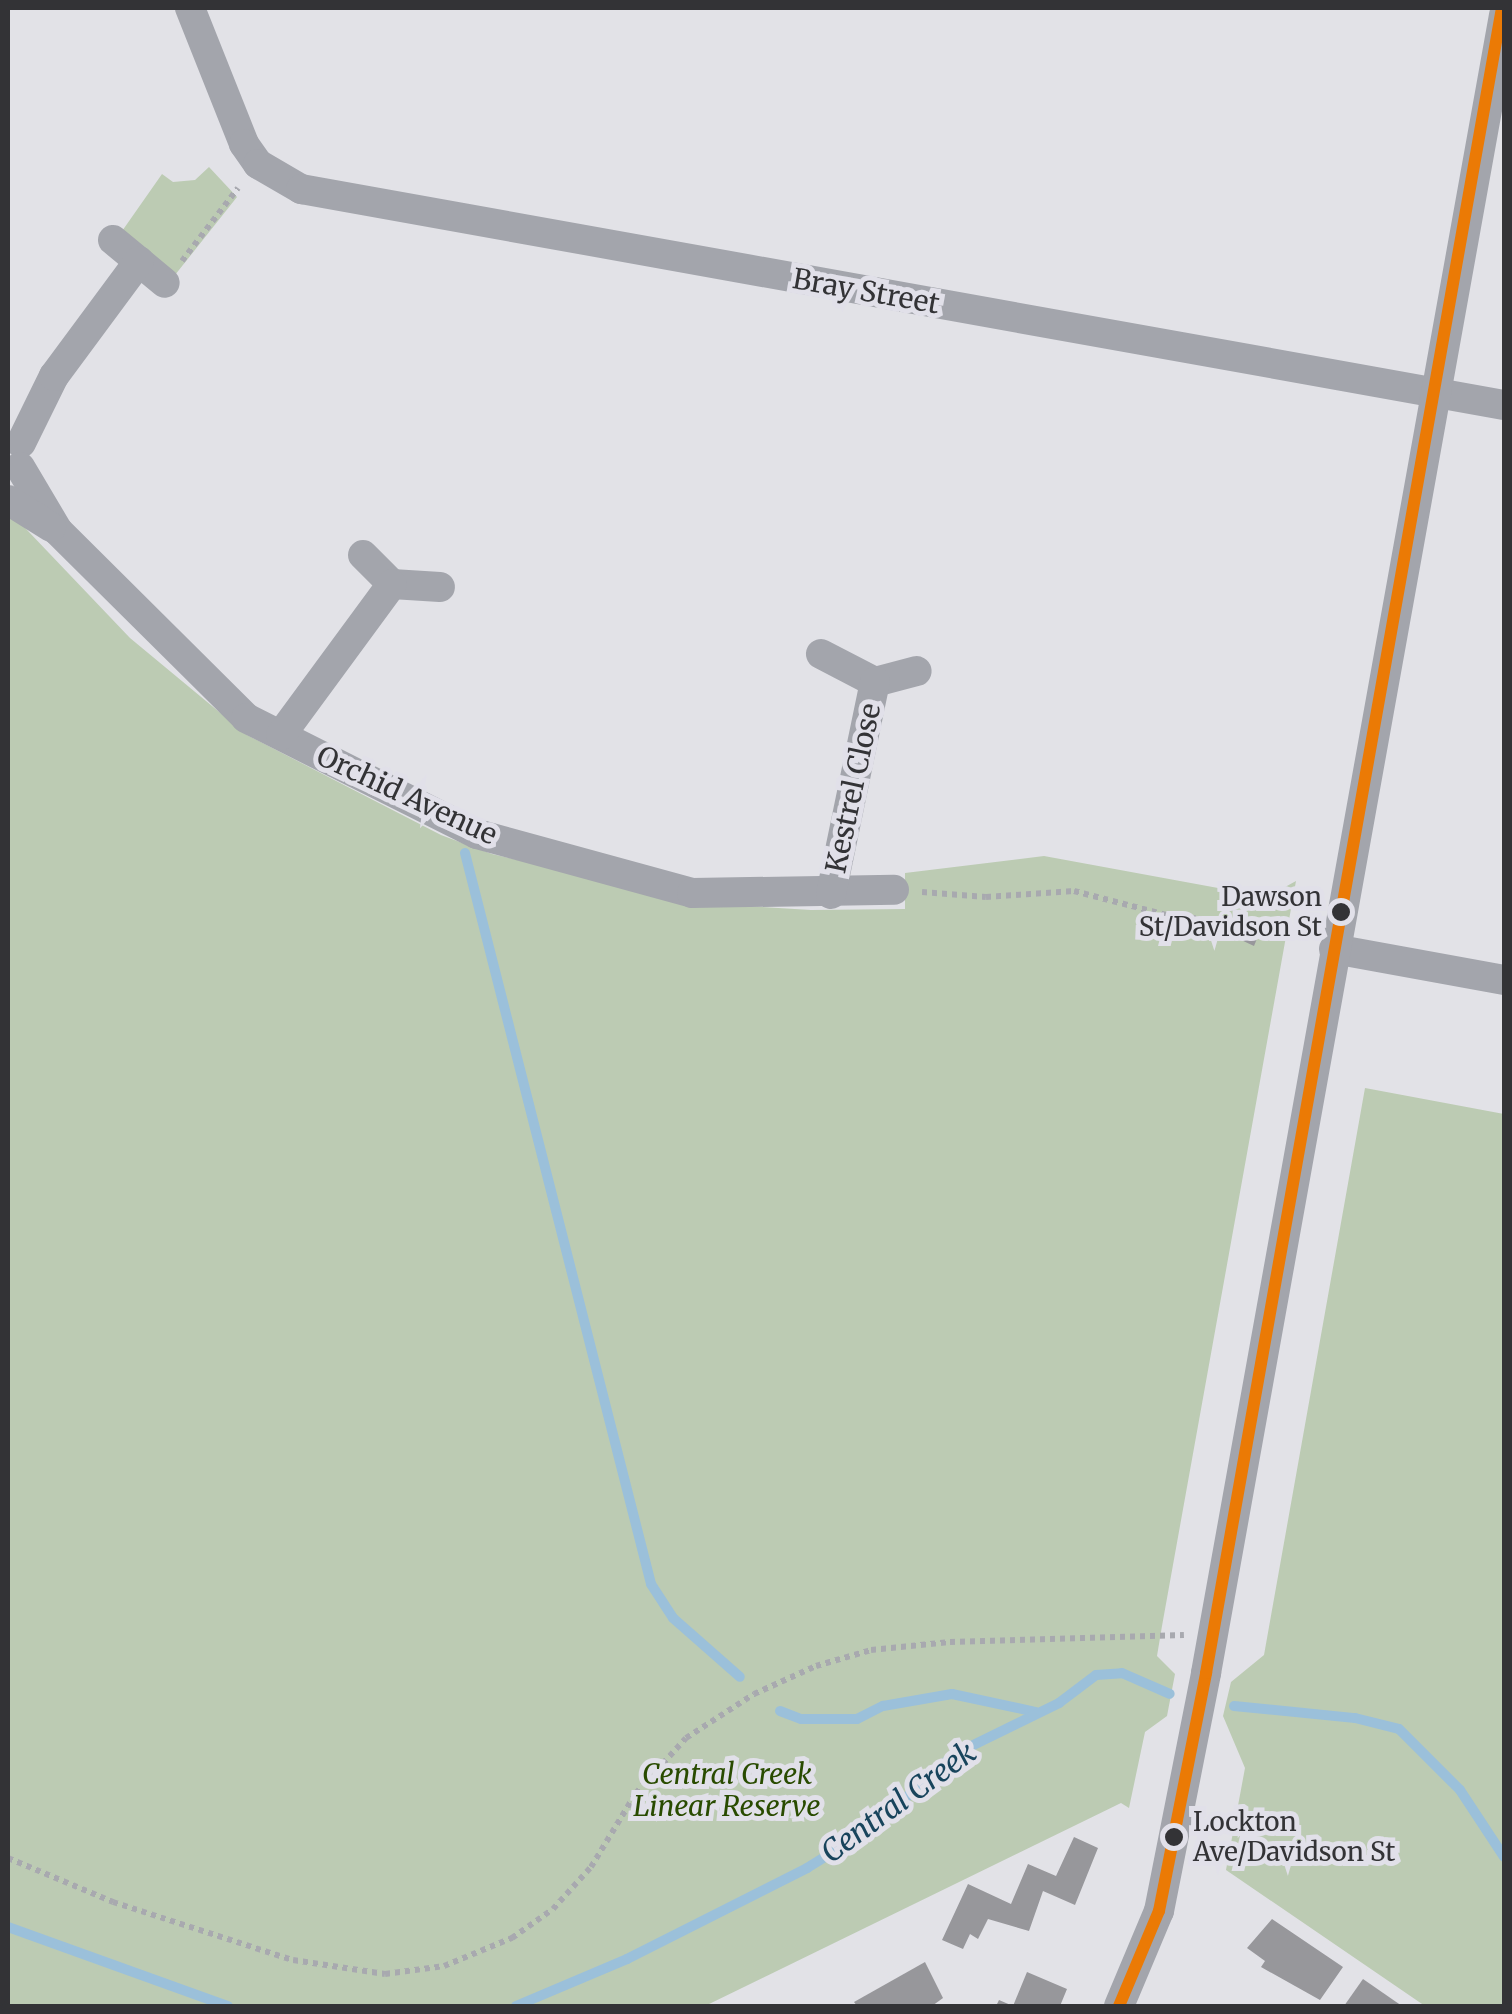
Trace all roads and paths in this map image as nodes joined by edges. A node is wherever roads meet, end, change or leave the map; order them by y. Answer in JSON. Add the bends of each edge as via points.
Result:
{"nodes":[{"id":1,"x":190,"y":8,"type":"edge"},
{"id":2,"x":1502,"y":18,"type":"edge"},
{"id":3,"x":251,"y":154,"type":"junction"},
{"id":4,"x":112,"y":240,"type":"dead end"},
{"id":5,"x":138,"y":261,"type":"junction"},
{"id":6,"x":165,"y":283,"type":"joint"},
{"id":7,"x":1436,"y":393,"type":"junction"},
{"id":8,"x":1504,"y":405,"type":"edge"},
{"id":9,"x":13,"y":447,"type":"edge"},
{"id":10,"x":8,"y":500,"type":"edge"},
{"id":11,"x":58,"y":531,"type":"junction"},
{"id":12,"x":363,"y":555,"type":"dead end"},
{"id":13,"x":392,"y":584,"type":"junction"},
{"id":14,"x":440,"y":587,"type":"dead end"},
{"id":15,"x":821,"y":654,"type":"dead end"},
{"id":16,"x":917,"y":671,"type":"dead end"},
{"id":17,"x":875,"y":682,"type":"junction"},
{"id":18,"x":281,"y":736,"type":"junction"},
{"id":19,"x":894,"y":890,"type":"joint"},
{"id":20,"x":831,"y":894,"type":"junction"},
{"id":21,"x":1292,"y":928,"type":"dead end"},
{"id":22,"x":1334,"y":949,"type":"junction"},
{"id":23,"x":1504,"y":980,"type":"edge"},
{"id":24,"x":1212,"y":1637,"type":"junction"},
{"id":25,"x":8,"y":1858,"type":"edge"},
{"id":26,"x":1119,"y":2006,"type":"edge"}],
"edges":[{"from":1,"to":3,"type":"street"},
{"from":2,"to":7,"type":"street"},
{"from":3,"to":6,"type":"path"},
{"from":3,"to":7,"type":"street","name":"Bray Street","via":[[301,189]]},
{"from":4,"to":5,"type":"street"},
{"from":5,"to":6,"type":"street"},
{"from":5,"to":9,"type":"street","via":[[54,376]]},
{"from":7,"to":8,"type":"street","name":"Bray Street"},
{"from":7,"to":22,"type":"street"},
{"from":9,"to":11,"type":"street","name":"Orchid Avenue"},
{"from":10,"to":11,"type":"street","name":"Orchid Avenue"},
{"from":11,"to":18,"type":"street","name":"Orchid Avenue","via":[[246,718]]},
{"from":12,"to":13,"type":"street"},
{"from":13,"to":14,"type":"street"},
{"from":13,"to":18,"type":"street"},
{"from":15,"to":17,"type":"street","name":"Kestrel Close"},
{"from":16,"to":17,"type":"street","name":"Kestrel Close"},
{"from":17,"to":20,"type":"street","name":"Kestrel Close"},
{"from":18,"to":20,"type":"street","name":"Orchid Avenue","via":[[477,834],[692,893]]},
{"from":19,"to":20,"type":"street","name":"Orchid Avenue"},
{"from":19,"to":21,"type":"path","via":[[986,897],[1074,892],[1170,916]]},
{"from":22,"to":23,"type":"street"},
{"from":22,"to":24,"type":"street"},
{"from":24,"to":25,"type":"path","via":[[1010,1637],[871,1650],[816,1666],[754,1694],[686,1738],[644,1782],[591,1867],[552,1910],[512,1938],[432,1968],[385,1974],[293,1960],[114,1902]]},
{"from":24,"to":26,"type":"street","via":[[1159,1911]]}]}
